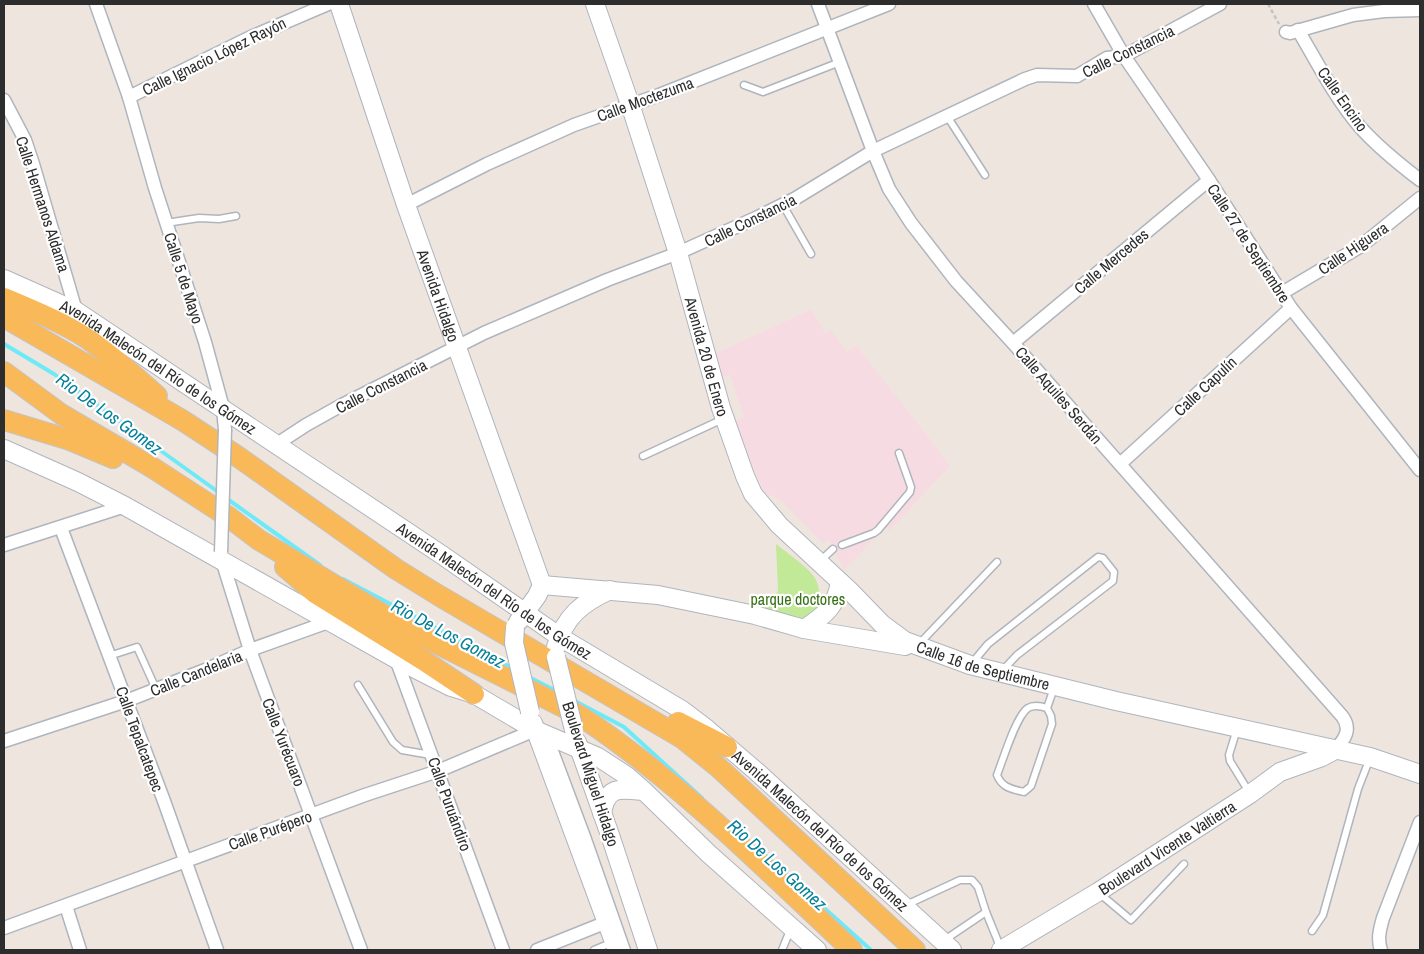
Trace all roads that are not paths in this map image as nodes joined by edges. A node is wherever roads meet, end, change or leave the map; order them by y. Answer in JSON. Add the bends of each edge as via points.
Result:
{"nodes":[{"id":1,"x":96,"y":4,"type":"edge"},
{"id":2,"x":328,"y":4,"type":"edge"},
{"id":3,"x":339,"y":4,"type":"edge"},
{"id":4,"x":595,"y":4,"type":"edge"},
{"id":5,"x":818,"y":4,"type":"edge"},
{"id":6,"x":890,"y":4,"type":"edge"},
{"id":7,"x":1094,"y":4,"type":"edge"},
{"id":8,"x":1220,"y":4,"type":"edge"},
{"id":9,"x":1396,"y":8,"type":"edge"},
{"id":10,"x":1420,"y":10,"type":"edge"},
{"id":11,"x":827,"y":27,"type":"junction"},
{"id":12,"x":1124,"y":56,"type":"junction"},
{"id":13,"x":840,"y":62,"type":"junction"},
{"id":14,"x":744,"y":84,"type":"dead end"},
{"id":15,"x":129,"y":97,"type":"junction"},
{"id":16,"x":4,"y":100,"type":"edge"},
{"id":17,"x":630,"y":104,"type":"junction"},
{"id":18,"x":947,"y":116,"type":"junction"},
{"id":19,"x":873,"y":151,"type":"junction"},
{"id":20,"x":985,"y":175,"type":"dead end"},
{"id":21,"x":1209,"y":180,"type":"junction"},
{"id":22,"x":1420,"y":180,"type":"edge"},
{"id":23,"x":1420,"y":198,"type":"edge"},
{"id":24,"x":406,"y":205,"type":"junction"},
{"id":25,"x":783,"y":205,"type":"junction"},
{"id":26,"x":236,"y":216,"type":"dead end"},
{"id":27,"x":166,"y":222,"type":"junction"},
{"id":28,"x":678,"y":253,"type":"junction"},
{"id":29,"x":811,"y":254,"type":"dead end"},
{"id":30,"x":4,"y":279,"type":"edge"},
{"id":31,"x":1282,"y":293,"type":"junction"},
{"id":32,"x":4,"y":298,"type":"edge"},
{"id":33,"x":1291,"y":308,"type":"junction"},
{"id":34,"x":76,"y":311,"type":"junction"},
{"id":35,"x":4,"y":317,"type":"edge"},
{"id":36,"x":1013,"y":343,"type":"junction"},
{"id":37,"x":456,"y":348,"type":"junction"},
{"id":38,"x":4,"y":372,"type":"edge"},
{"id":39,"x":223,"y":408,"type":"junction"},
{"id":40,"x":724,"y":418,"type":"junction"},
{"id":41,"x":4,"y":420,"type":"edge"},
{"id":42,"x":182,"y":420,"type":"junction"},
{"id":43,"x":277,"y":444,"type":"junction"},
{"id":44,"x":4,"y":449,"type":"edge"},
{"id":45,"x":899,"y":453,"type":"dead end"},
{"id":46,"x":643,"y":456,"type":"dead end"},
{"id":47,"x":1120,"y":464,"type":"junction"},
{"id":48,"x":1420,"y":470,"type":"edge"},
{"id":49,"x":191,"y":493,"type":"junction"},
{"id":50,"x":125,"y":506,"type":"junction"},
{"id":51,"x":60,"y":528,"type":"junction"},
{"id":52,"x":259,"y":540,"type":"junction"},
{"id":53,"x":842,"y":545,"type":"dead end"},
{"id":54,"x":4,"y":546,"type":"edge"},
{"id":55,"x":832,"y":549,"type":"dead end"},
{"id":56,"x":221,"y":556,"type":"junction"},
{"id":57,"x":819,"y":562,"type":"junction"},
{"id":58,"x":997,"y":562,"type":"dead end"},
{"id":59,"x":840,"y":582,"type":"junction"},
{"id":60,"x":542,"y":585,"type":"junction"},
{"id":61,"x":610,"y":590,"type":"junction"},
{"id":62,"x":520,"y":620,"type":"junction"},
{"id":63,"x":331,"y":621,"type":"junction"},
{"id":64,"x":804,"y":629,"type":"junction"},
{"id":65,"x":560,"y":637,"type":"junction"},
{"id":66,"x":916,"y":646,"type":"junction"},
{"id":67,"x":250,"y":650,"type":"junction"},
{"id":68,"x":109,"y":656,"type":"junction"},
{"id":69,"x":396,"y":659,"type":"junction"},
{"id":70,"x":559,"y":663,"type":"junction"},
{"id":71,"x":970,"y":665,"type":"junction"},
{"id":72,"x":999,"y":673,"type":"junction"},
{"id":73,"x":358,"y":685,"type":"dead end"},
{"id":74,"x":1055,"y":687,"type":"junction"},
{"id":75,"x":156,"y":689,"type":"junction"},
{"id":76,"x":474,"y":694,"type":"junction"},
{"id":77,"x":126,"y":701,"type":"junction"},
{"id":78,"x":1047,"y":708,"type":"junction"},
{"id":79,"x":1238,"y":728,"type":"junction"},
{"id":80,"x":542,"y":733,"type":"junction"},
{"id":81,"x":575,"y":741,"type":"junction"},
{"id":82,"x":4,"y":742,"type":"edge"},
{"id":83,"x":727,"y":747,"type":"junction"},
{"id":84,"x":1335,"y":750,"type":"junction"},
{"id":85,"x":432,"y":755,"type":"junction"},
{"id":86,"x":1370,"y":757,"type":"junction"},
{"id":87,"x":438,"y":771,"type":"junction"},
{"id":88,"x":1420,"y":774,"type":"edge"},
{"id":89,"x":644,"y":791,"type":"junction"},
{"id":90,"x":1250,"y":794,"type":"junction"},
{"id":91,"x":602,"y":813,"type":"junction"},
{"id":92,"x":312,"y":815,"type":"junction"},
{"id":93,"x":1420,"y":822,"type":"edge"},
{"id":94,"x":184,"y":861,"type":"junction"},
{"id":95,"x":1184,"y":864,"type":"dead end"},
{"id":96,"x":1098,"y":892,"type":"junction"},
{"id":97,"x":66,"y":906,"type":"junction"},
{"id":98,"x":904,"y":906,"type":"junction"},
{"id":99,"x":986,"y":912,"type":"junction"},
{"id":100,"x":628,"y":915,"type":"dead end"},
{"id":101,"x":608,"y":922,"type":"junction"},
{"id":102,"x":791,"y":927,"type":"junction"},
{"id":103,"x":4,"y":928,"type":"edge"},
{"id":104,"x":1312,"y":931,"type":"dead end"},
{"id":105,"x":643,"y":946,"type":"edge"},
{"id":106,"x":947,"y":946,"type":"edge"},
{"id":107,"x":619,"y":947,"type":"edge"},
{"id":108,"x":80,"y":950,"type":"edge"},
{"id":109,"x":218,"y":950,"type":"edge"},
{"id":110,"x":362,"y":950,"type":"edge"},
{"id":111,"x":503,"y":950,"type":"edge"},
{"id":112,"x":537,"y":950,"type":"edge"},
{"id":113,"x":594,"y":950,"type":"edge"},
{"id":114,"x":640,"y":950,"type":"edge"},
{"id":115,"x":782,"y":950,"type":"edge"},
{"id":116,"x":817,"y":950,"type":"edge"},
{"id":117,"x":852,"y":950,"type":"edge"},
{"id":118,"x":915,"y":950,"type":"edge"},
{"id":119,"x":1002,"y":950,"type":"edge"},
{"id":120,"x":1381,"y":950,"type":"edge"}],
"edges":[{"from":1,"to":15,"type":"street","name":"Calle 5 de Mayo"},
{"from":2,"to":15,"type":"street","name":"Calle Ignacio López Rayón","via":[[251,37]]},
{"from":3,"to":24,"type":"street","name":"Avenida Hidalgo"},
{"from":4,"to":17,"type":"street","name":"Avenida 20 de Enero"},
{"from":5,"to":11,"type":"street","name":"Calle Aquiles Serdán"},
{"from":6,"to":11,"type":"street","name":"Calle Moctezuma"},
{"from":7,"to":12,"type":"street","name":"Calle 27 de Septiembre"},
{"from":8,"to":12,"type":"street","name":"Calle Constancia"},
{"from":9,"to":10,"type":"street"},
{"from":9,"to":22,"type":"street","name":"Calle Encino","via":[[1292,31],[1359,126]]},
{"from":11,"to":13,"type":"street","name":"Calle Aquiles Serdán"},
{"from":11,"to":17,"type":"street","name":"Calle Moctezuma"},
{"from":12,"to":18,"type":"street","name":"Calle Constancia","via":[[1107,58],[1077,76],[1037,75],[1025,79]]},
{"from":12,"to":21,"type":"street","name":"Calle 27 de Septiembre"},
{"from":13,"to":14,"type":"lane","via":[[763,92]]},
{"from":13,"to":19,"type":"street","name":"Calle Aquiles Serdán"},
{"from":15,"to":27,"type":"street","name":"Calle 5 de Mayo"},
{"from":16,"to":34,"type":"street","name":"Calle Hermanos Aldama","via":[[33,164]]},
{"from":17,"to":24,"type":"street","name":"Calle Moctezuma","via":[[487,164]]},
{"from":17,"to":28,"type":"street","name":"Avenida 20 de Enero"},
{"from":18,"to":19,"type":"street","name":"Calle Constancia"},
{"from":18,"to":20,"type":"lane"},
{"from":19,"to":25,"type":"street","name":"Calle Constancia"},
{"from":19,"to":36,"type":"street","name":"Calle Aquiles Serdán","via":[[889,189],[911,223],[956,281]]},
{"from":21,"to":31,"type":"street","name":"Calle 27 de Septiembre"},
{"from":21,"to":36,"type":"street","name":"Calle Mercedes"},
{"from":23,"to":31,"type":"street","name":"Calle Higuera","via":[[1361,246]]},
{"from":24,"to":37,"type":"street","name":"Avenida Hidalgo"},
{"from":25,"to":28,"type":"street","name":"Calle Constancia"},
{"from":25,"to":29,"type":"lane"},
{"from":26,"to":27,"type":"lane"},
{"from":27,"to":39,"type":"street","name":"Calle 5 de Mayo"},
{"from":28,"to":37,"type":"street","name":"Calle Constancia","via":[[518,318]]},
{"from":28,"to":40,"type":"street","name":"Avenida 20 de Enero"},
{"from":30,"to":34,"type":"street","name":"Avenida Malecón del Río de los Gómez"},
{"from":31,"to":33,"type":"street","name":"Calle 27 de Septiembre"},
{"from":32,"to":42,"type":"main road","via":[[87,339],[146,386]]},
{"from":33,"to":47,"type":"street","name":"Calle Capulín"},
{"from":33,"to":48,"type":"street","name":"Calle 27 de Septiembre"},
{"from":34,"to":39,"type":"street","name":"Avenida Malecón del Río de los Gómez"},
{"from":35,"to":42,"type":"main road","name":"Avenida Malecón del Río de los Gómez"},
{"from":36,"to":47,"type":"street","name":"Calle Aquiles Serdán"},
{"from":37,"to":43,"type":"street","name":"Calle Constancia","via":[[306,424]]},
{"from":37,"to":60,"type":"street","name":"Avenida Hidalgo"},
{"from":38,"to":49,"type":"main road","via":[[61,414]]},
{"from":39,"to":43,"type":"street","name":"Avenida Malecón del Río de los Gómez"},
{"from":39,"to":56,"type":"street","name":"Calle 5 de Mayo","bridge":true},
{"from":40,"to":46,"type":"lane"},
{"from":40,"to":57,"type":"street","name":"Avenida 20 de Enero","via":[[753,494],[779,525]]},
{"from":41,"to":49,"type":"main road","via":[[96,450]]},
{"from":42,"to":70,"type":"main road","name":"Avenida Malecón del Río de los Gómez","via":[[396,569]]},
{"from":43,"to":62,"type":"street","name":"Avenida Malecón del Río de los Gómez","via":[[450,560]]},
{"from":44,"to":50,"type":"street"},
{"from":45,"to":53,"type":"lane","via":[[910,492],[878,530]]},
{"from":47,"to":84,"type":"street","name":"Calle Aquiles Serdán","via":[[1346,721],[1344,740]]},
{"from":49,"to":52,"type":"main road"},
{"from":50,"to":51,"type":"street"},
{"from":50,"to":56,"type":"street"},
{"from":51,"to":54,"type":"street"},
{"from":51,"to":68,"type":"street","name":"Calle Tepalcatepec"},
{"from":52,"to":76,"type":"main road","via":[[315,592]]},
{"from":52,"to":117,"type":"main road","via":[[402,626],[598,727],[709,814]]},
{"from":55,"to":57,"type":"lane"},
{"from":56,"to":63,"type":"street"},
{"from":56,"to":67,"type":"street","name":"Calle Yurécuaro"},
{"from":57,"to":59,"type":"street","name":"Avenida 20 de Enero"},
{"from":58,"to":66,"type":"lane"},
{"from":59,"to":64,"type":"street","via":[[830,608]]},
{"from":59,"to":66,"type":"street","name":"Avenida 20 de Enero","via":[[882,624]]},
{"from":60,"to":61,"type":"street","name":"Calle 16 de Septiembre"},
{"from":60,"to":62,"type":"street"},
{"from":61,"to":64,"type":"street","name":"Calle 16 de Septiembre","via":[[658,594]]},
{"from":61,"to":65,"type":"street","name":"Boulevard Miguel Hidalgo","via":[[575,611]]},
{"from":62,"to":65,"type":"street","name":"Avenida Malecón del Río de los Gómez"},
{"from":62,"to":80,"type":"street","name":"Boulevard Miguel Hidalgo","bridge":true,"via":[[514,643],[530,712]]},
{"from":63,"to":67,"type":"street","name":"Calle Candelaria"},
{"from":63,"to":69,"type":"street"},
{"from":64,"to":66,"type":"street","name":"Calle 16 de Septiembre","via":[[910,648]]},
{"from":65,"to":70,"type":"street","name":"Boulevard Miguel Hidalgo","via":[[556,648]]},
{"from":65,"to":83,"type":"street","name":"Avenida Malecón del Río de los Gómez","via":[[682,710]]},
{"from":66,"to":71,"type":"street","name":"Calle 16 de Septiembre"},
{"from":67,"to":75,"type":"street","name":"Calle Candelaria"},
{"from":67,"to":92,"type":"street","name":"Calle Yurécuaro"},
{"from":68,"to":75,"type":"lane","via":[[137,647]]},
{"from":68,"to":77,"type":"street","name":"Calle Tepalcatepec"},
{"from":69,"to":76,"type":"street","via":[[451,687]]},
{"from":69,"to":85,"type":"street","name":"Calle Puruándiro"},
{"from":70,"to":81,"type":"street","name":"Boulevard Miguel Hidalgo","bridge":true},
{"from":70,"to":83,"type":"main road","via":[[606,682]]},
{"from":70,"to":118,"type":"main road","name":"Avenida Malecón del Río de los Gómez","via":[[701,752]]},
{"from":71,"to":72,"type":"street","name":"Calle 16 de Septiembre"},
{"from":71,"to":72,"type":"lane","via":[[996,638],[1098,557],[1103,558],[1114,572],[1113,581],[1017,655]]},
{"from":72,"to":74,"type":"street","name":"Calle 16 de Septiembre"},
{"from":73,"to":85,"type":"lane","via":[[393,742],[402,750]]},
{"from":74,"to":78,"type":"lane"},
{"from":74,"to":79,"type":"street","name":"Calle 16 de Septiembre"},
{"from":75,"to":77,"type":"street","name":"Calle Candelaria"},
{"from":76,"to":80,"type":"street"},
{"from":77,"to":82,"type":"street","name":"Calle Candelaria"},
{"from":77,"to":94,"type":"street","name":"Calle Tepalcatepec"},
{"from":78,"to":78,"type":"lane","via":[[1029,707],[1021,715],[997,775],[1006,788],[1024,792],[1031,786],[1052,724]]},
{"from":79,"to":84,"type":"street","name":"Calle 16 de Septiembre"},
{"from":79,"to":90,"type":"lane","via":[[1230,750],[1230,761]]},
{"from":80,"to":81,"type":"street"},
{"from":80,"to":87,"type":"street","name":"Calle Purépero"},
{"from":80,"to":101,"type":"street","name":"Boulevard Miguel Hidalgo"},
{"from":80,"to":107,"type":"lane","via":[[587,836]]},
{"from":81,"to":89,"type":"street"},
{"from":81,"to":91,"type":"street","name":"Boulevard Miguel Hidalgo"},
{"from":81,"to":100,"type":"lane"},
{"from":83,"to":98,"type":"street","name":"Avenida Malecón del Río de los Gómez"},
{"from":84,"to":86,"type":"street","name":"Calle 16 de Septiembre"},
{"from":84,"to":90,"type":"street","name":"Boulevard Vicente Valtierra","via":[[1280,772]]},
{"from":85,"to":87,"type":"street","name":"Calle Puruándiro"},
{"from":86,"to":88,"type":"street","name":"Calle 16 de Septiembre"},
{"from":86,"to":104,"type":"lane","via":[[1323,916]]},
{"from":87,"to":92,"type":"street","name":"Calle Purépero"},
{"from":87,"to":111,"type":"street","name":"Calle Puruándiro"},
{"from":89,"to":91,"type":"street","via":[[621,789],[609,793]]},
{"from":89,"to":102,"type":"street"},
{"from":90,"to":96,"type":"street","name":"Boulevard Vicente Valtierra"},
{"from":91,"to":105,"type":"street","name":"Boulevard Miguel Hidalgo"},
{"from":92,"to":94,"type":"street","name":"Calle Purépero"},
{"from":92,"to":110,"type":"street","name":"Calle Yurécuaro"},
{"from":93,"to":120,"type":"street","via":[[1379,931]]},
{"from":94,"to":97,"type":"street","name":"Calle Purépero"},
{"from":94,"to":109,"type":"street","name":"Calle Tepalcatepec"},
{"from":95,"to":96,"type":"lane","via":[[1130,920]]},
{"from":96,"to":119,"type":"street","name":"Boulevard Vicente Valtierra"},
{"from":97,"to":103,"type":"street","name":"Calle Purépero"},
{"from":97,"to":108,"type":"street"},
{"from":98,"to":99,"type":"lane","via":[[960,880],[969,879],[978,887]]},
{"from":98,"to":106,"type":"street","name":"Avenida Malecón del Río de los Gómez"},
{"from":99,"to":106,"type":"lane"},
{"from":99,"to":119,"type":"lane"},
{"from":101,"to":107,"type":"street","name":"Boulevard Miguel Hidalgo"},
{"from":101,"to":112,"type":"street"},
{"from":102,"to":115,"type":"lane"},
{"from":102,"to":116,"type":"street"},
{"from":105,"to":114,"type":"lane"},
{"from":107,"to":113,"type":"lane"}]}
